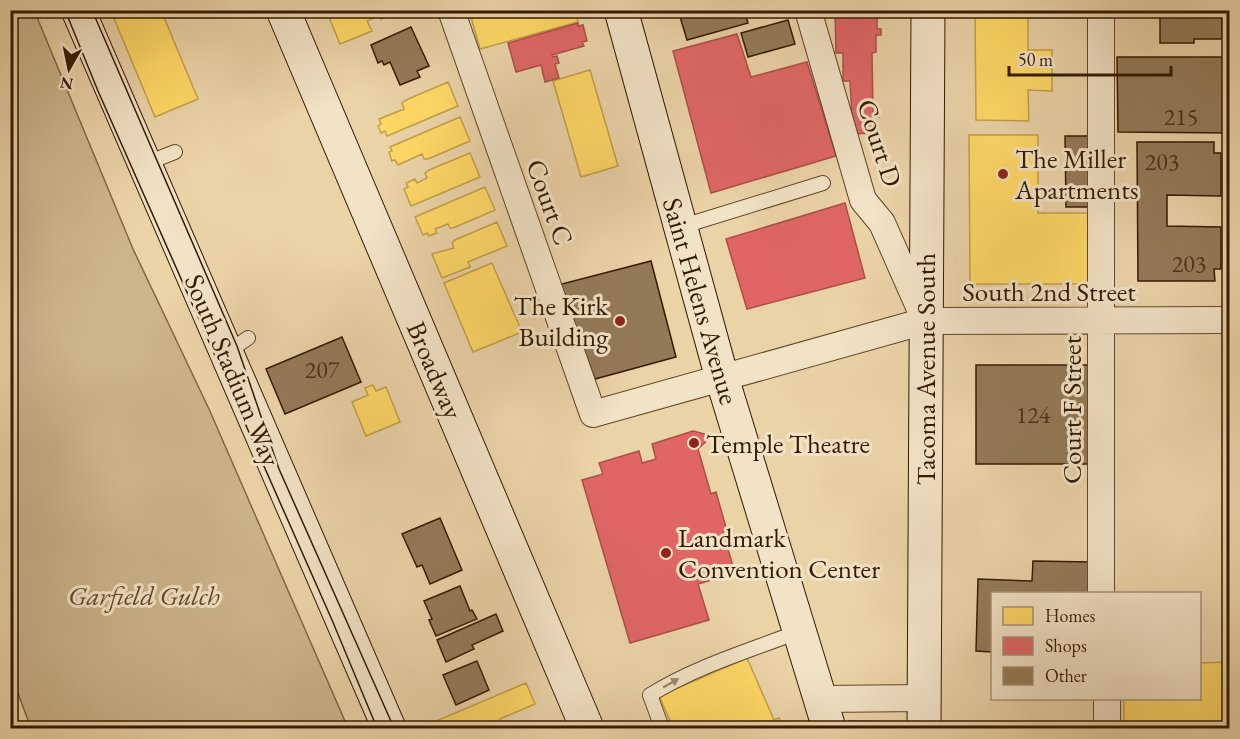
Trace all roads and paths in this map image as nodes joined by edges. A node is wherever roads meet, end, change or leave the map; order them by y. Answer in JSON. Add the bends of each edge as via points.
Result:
{"nodes":[{"id":1,"x":78,"y":10,"type":"edge"},
{"id":2,"x":283,"y":10,"type":"edge"},
{"id":3,"x":451,"y":10,"type":"edge"},
{"id":4,"x":621,"y":10,"type":"edge"},
{"id":5,"x":808,"y":10,"type":"edge"},
{"id":6,"x":928,"y":10,"type":"edge"},
{"id":7,"x":1101,"y":10,"type":"edge"},
{"id":8,"x":175,"y":152,"type":"dead end"},
{"id":9,"x":144,"y":164,"type":"junction"},
{"id":10,"x":824,"y":183,"type":"dead end"},
{"id":11,"x":680,"y":227,"type":"junction"},
{"id":12,"x":1230,"y":320,"type":"edge"},
{"id":13,"x":925,"y":321,"type":"junction"},
{"id":14,"x":1101,"y":321,"type":"junction"},
{"id":15,"x":722,"y":378,"type":"junction"},
{"id":16,"x":593,"y":414,"type":"joint"},
{"id":17,"x":1101,"y":592,"type":"edge"},
{"id":18,"x":800,"y":631,"type":"junction"},
{"id":19,"x":1107,"y":700,"type":"edge"},
{"id":20,"x":924,"y":713,"type":"edge"},
{"id":21,"x":825,"y":714,"type":"edge"},
{"id":22,"x":388,"y":729,"type":"edge"},
{"id":23,"x":587,"y":729,"type":"edge"},
{"id":24,"x":662,"y":729,"type":"edge"},
{"id":25,"x":1107,"y":729,"type":"edge"}],
"edges":[{"from":1,"to":9,"type":"street","name":"South Stadium Way"},
{"from":2,"to":23,"type":"street","name":"Broadway"},
{"from":3,"to":16,"type":"street","name":"Court C"},
{"from":4,"to":11,"type":"street","name":"Saint Helens Avenue"},
{"from":5,"to":13,"type":"street","name":"Court D","via":[[863,200],[882,223]]},
{"from":6,"to":13,"type":"street","name":"Tacoma Avenue South"},
{"from":7,"to":14,"type":"street","name":"Court F Street"},
{"from":8,"to":9,"type":"lane"},
{"from":9,"to":22,"type":"street","name":"South Stadium Way","via":[[237,346]]},
{"from":10,"to":11,"type":"lane"},
{"from":11,"to":15,"type":"street","name":"Saint Helens Avenue"},
{"from":12,"to":14,"type":"street","name":"South 2nd Street"},
{"from":13,"to":14,"type":"street","name":"South 2nd Street"},
{"from":13,"to":15,"type":"street","name":"South 2nd Street"},
{"from":13,"to":20,"type":"street","name":"Tacoma Avenue South"},
{"from":14,"to":17,"type":"street","name":"Court F Street"},
{"from":15,"to":16,"type":"street","name":"South 2nd Street"},
{"from":15,"to":18,"type":"street","name":"Saint Helens Avenue"},
{"from":18,"to":21,"type":"street","name":"Saint Helens Avenue"},
{"from":24,"to":18,"type":"lane","one_way":true,"via":[[650,695],[743,651]]},
{"from":19,"to":25,"type":"street"},
{"from":20,"to":21,"type":"street"}]}
